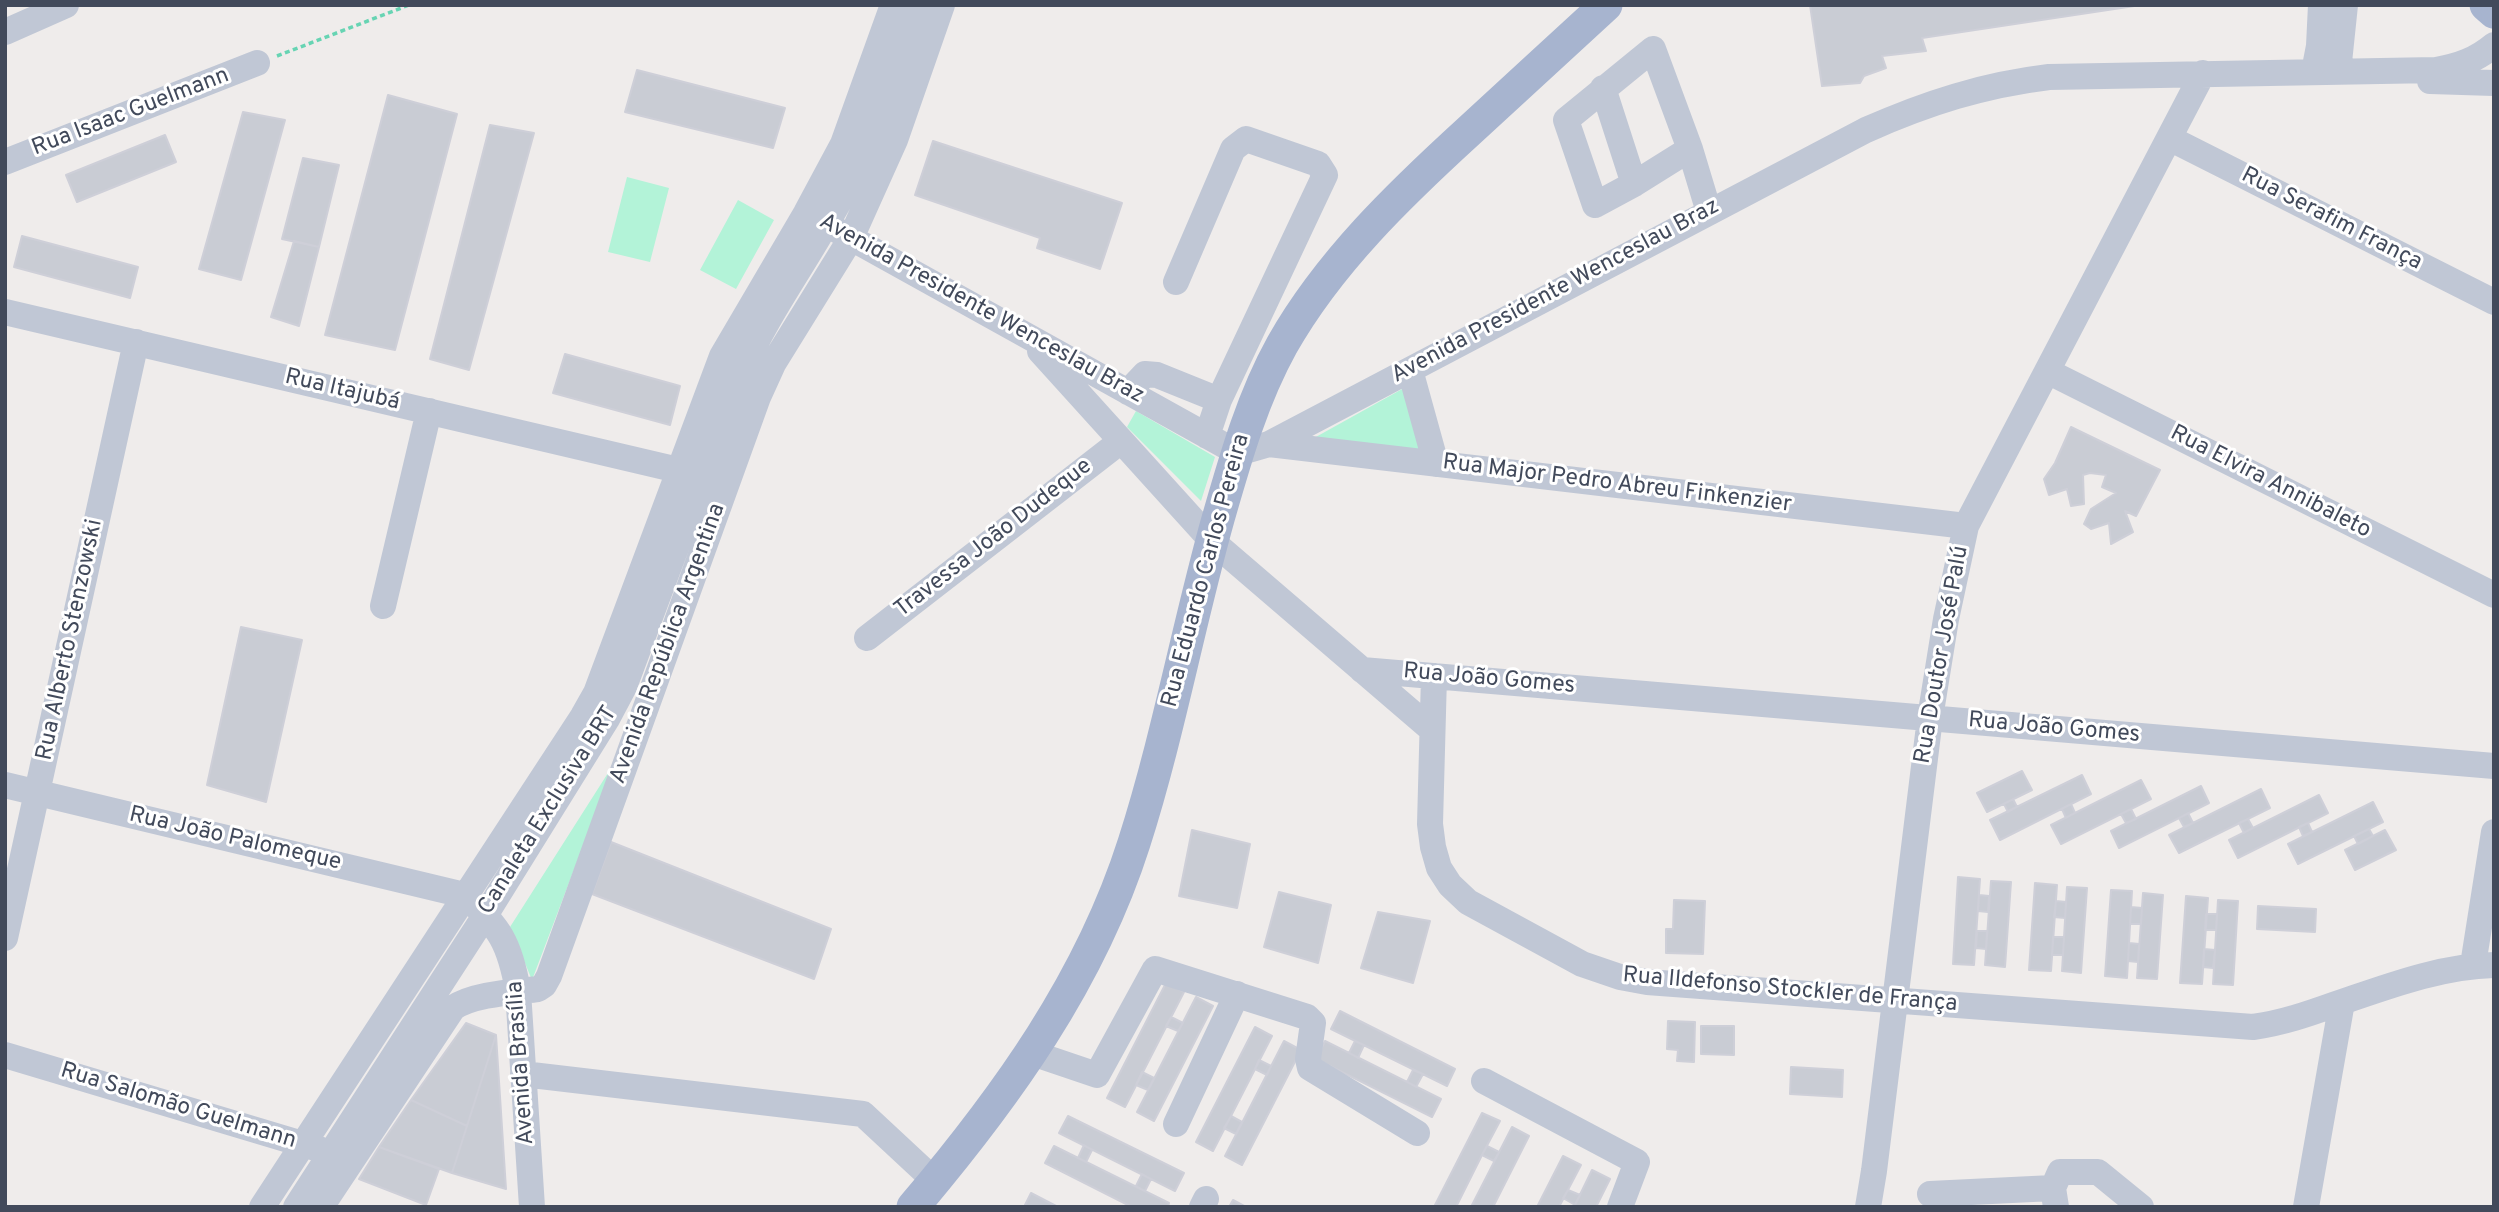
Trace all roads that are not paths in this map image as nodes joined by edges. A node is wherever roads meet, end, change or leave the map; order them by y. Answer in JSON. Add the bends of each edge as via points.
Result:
{"nodes":[{"id":1,"x":66,"y":5,"type":"edge"},
{"id":2,"x":893,"y":5,"type":"edge"},
{"id":3,"x":917,"y":5,"type":"edge"},
{"id":4,"x":942,"y":5,"type":"edge"},
{"id":5,"x":1606,"y":5,"type":"edge"},
{"id":6,"x":2321,"y":5,"type":"edge"},
{"id":7,"x":2345,"y":5,"type":"edge"},
{"id":8,"x":2486,"y":5,"type":"edge"},
{"id":9,"x":2494,"y":12,"type":"edge"},
{"id":10,"x":5,"y":32,"type":"edge"},
{"id":11,"x":2494,"y":45,"type":"edge"},
{"id":12,"x":257,"y":63,"type":"road end"},
{"id":13,"x":2337,"y":72,"type":"junction"},
{"id":14,"x":2203,"y":73,"type":"junction"},
{"id":15,"x":2494,"y":83,"type":"edge"},
{"id":16,"x":1603,"y":88,"type":"junction"},
{"id":17,"x":2169,"y":138,"type":"junction"},
{"id":18,"x":1690,"y":149,"type":"junction"},
{"id":19,"x":5,"y":162,"type":"edge"},
{"id":20,"x":1634,"y":184,"type":"junction"},
{"id":21,"x":1709,"y":212,"type":"junction"},
{"id":22,"x":816,"y":219,"type":"junction"},
{"id":23,"x":851,"y":238,"type":"junction"},
{"id":24,"x":1177,"y":282,"type":"dead end"},
{"id":25,"x":2494,"y":302,"type":"edge"},
{"id":26,"x":5,"y":312,"type":"edge"},
{"id":27,"x":1026,"y":335,"type":"junction"},
{"id":28,"x":136,"y":342,"type":"junction"},
{"id":29,"x":1410,"y":370,"type":"junction"},
{"id":30,"x":2047,"y":371,"type":"junction"},
{"id":31,"x":1128,"y":392,"type":"junction"},
{"id":32,"x":1219,"y":400,"type":"junction"},
{"id":33,"x":429,"y":411,"type":"junction"},
{"id":34,"x":1207,"y":436,"type":"junction"},
{"id":35,"x":1121,"y":441,"type":"junction"},
{"id":36,"x":1269,"y":444,"type":"junction"},
{"id":37,"x":1238,"y":453,"type":"junction"},
{"id":38,"x":1436,"y":464,"type":"junction"},
{"id":39,"x":678,"y":470,"type":"junction"},
{"id":40,"x":1966,"y":526,"type":"junction"},
{"id":41,"x":1212,"y":541,"type":"junction"},
{"id":42,"x":2494,"y":595,"type":"edge"},
{"id":43,"x":383,"y":606,"type":"dead end"},
{"id":44,"x":867,"y":638,"type":"dead end"},
{"id":45,"x":1362,"y":670,"type":"junction"},
{"id":46,"x":1434,"y":676,"type":"junction"},
{"id":47,"x":1930,"y":718,"type":"junction"},
{"id":48,"x":1431,"y":729,"type":"junction"},
{"id":49,"x":2494,"y":766,"type":"edge"},
{"id":50,"x":5,"y":785,"type":"edge"},
{"id":51,"x":37,"y":793,"type":"junction"},
{"id":52,"x":2494,"y":832,"type":"edge"},
{"id":53,"x":464,"y":895,"type":"junction"},
{"id":54,"x":486,"y":915,"type":"junction"},
{"id":55,"x":5,"y":938,"type":"edge"},
{"id":56,"x":2483,"y":965,"type":"edge"},
{"id":57,"x":518,"y":991,"type":"junction"},
{"id":58,"x":1237,"y":994,"type":"junction"},
{"id":59,"x":1895,"y":1001,"type":"junction"},
{"id":60,"x":2342,"y":1002,"type":"junction"},
{"id":61,"x":1032,"y":1053,"type":"junction"},
{"id":62,"x":5,"y":1055,"type":"edge"},
{"id":63,"x":523,"y":1074,"type":"junction"},
{"id":64,"x":1485,"y":1081,"type":"dead end"},
{"id":65,"x":1176,"y":1124,"type":"dead end"},
{"id":66,"x":1417,"y":1133,"type":"dead end"},
{"id":67,"x":303,"y":1144,"type":"junction"},
{"id":68,"x":342,"y":1156,"type":"junction"},
{"id":69,"x":935,"y":1181,"type":"junction"},
{"id":70,"x":1930,"y":1194,"type":"dead end"},
{"id":71,"x":2054,"y":1197,"type":"edge"},
{"id":72,"x":262,"y":1207,"type":"edge"},
{"id":73,"x":296,"y":1207,"type":"edge"},
{"id":74,"x":320,"y":1207,"type":"edge"},
{"id":75,"x":532,"y":1207,"type":"edge"},
{"id":76,"x":913,"y":1207,"type":"edge"},
{"id":77,"x":1619,"y":1207,"type":"edge"},
{"id":78,"x":1868,"y":1207,"type":"edge"},
{"id":79,"x":2141,"y":1207,"type":"edge"},
{"id":80,"x":2306,"y":1207,"type":"edge"}],
"edges":[{"from":1,"to":10,"type":"street"},
{"from":2,"to":22,"type":"street"},
{"from":3,"to":22,"type":"street","name":"Canaleta Exclusiva BRT","via":[[869,139]]},
{"from":4,"to":23,"type":"street","name":"Avenida República Argentina","via":[[895,140]]},
{"from":5,"to":37,"type":"main road","name":"Rua Eduardo Carlos Pereira","via":[[1423,174],[1329,276],[1282,346]]},
{"from":6,"to":13,"type":"street","via":[[2319,46]]},
{"from":7,"to":13,"type":"street"},
{"from":8,"to":9,"type":"main road"},
{"from":11,"to":13,"type":"street","name":"Avenida Presidente Wenceslau Braz","via":[[2457,66]]},
{"from":12,"to":19,"type":"street","name":"Rua Isaac Guelmann"},
{"from":13,"to":14,"type":"street","name":"Avenida Presidente Wenceslau Braz"},
{"from":13,"to":15,"type":"street","name":"Avenida Presidente Wenceslau Braz"},
{"from":14,"to":17,"type":"street","name":"Rua Doutor José Palú"},
{"from":14,"to":21,"type":"street","name":"Avenida Presidente Wenceslau Braz","via":[[2049,77],[1968,92],[1866,130]]},
{"from":16,"to":18,"type":"street","via":[[1653,49]]},
{"from":16,"to":20,"type":"street"},
{"from":16,"to":20,"type":"street","via":[[1566,120],[1595,205]]},
{"from":17,"to":25,"type":"street","name":"Rua Serafim França"},
{"from":17,"to":30,"type":"street","name":"Rua Doutor José Palú"},
{"from":18,"to":20,"type":"street"},
{"from":18,"to":21,"type":"street"},
{"from":21,"to":29,"type":"street","name":"Avenida Presidente Wenceslau Braz"},
{"from":22,"to":23,"type":"street","name":"Avenida Presidente Wenceslau Braz"},
{"from":22,"to":39,"type":"street","via":[[722,356]]},
{"from":22,"to":54,"type":"street","name":"Canaleta Exclusiva BRT","via":[[748,358],[624,687]]},
{"from":23,"to":27,"type":"street","name":"Avenida Presidente Wenceslau Braz"},
{"from":23,"to":57,"type":"street","name":"Avenida República Argentina","via":[[773,364],[758,397],[549,976],[538,989]]},
{"from":24,"to":32,"type":"street","via":[[1233,149],[1246,139],[1318,164],[1325,175]]},
{"from":26,"to":28,"type":"street","name":"Rua Itajubá"},
{"from":27,"to":31,"type":"street","name":"Avenida Presidente Wenceslau Braz"},
{"from":27,"to":35,"type":"street"},
{"from":28,"to":33,"type":"street","name":"Rua Itajubá"},
{"from":28,"to":51,"type":"street","name":"Rua Alberto Stenzowski"},
{"from":29,"to":36,"type":"street","name":"Avenida Presidente Wenceslau Braz"},
{"from":29,"to":38,"type":"street"},
{"from":30,"to":40,"type":"street","name":"Rua Doutor José Palú"},
{"from":30,"to":42,"type":"street","name":"Rua Elvira Annibaleto"},
{"from":31,"to":32,"type":"street","via":[[1145,374],[1157,375]]},
{"from":31,"to":34,"type":"street","name":"Avenida Presidente Wenceslau Braz"},
{"from":32,"to":34,"type":"street"},
{"from":33,"to":39,"type":"street","name":"Rua Itajubá"},
{"from":33,"to":43,"type":"street"},
{"from":34,"to":37,"type":"street","name":"Avenida Presidente Wenceslau Braz"},
{"from":35,"to":41,"type":"street"},
{"from":35,"to":44,"type":"street","name":"Travessa João Dudeque"},
{"from":36,"to":37,"type":"street","name":"Avenida Presidente Wenceslau Braz"},
{"from":36,"to":38,"type":"street","name":"Rua Major Pedro Abreu Finkenzier"},
{"from":37,"to":41,"type":"main road","name":"Rua Eduardo Carlos Pereira"},
{"from":38,"to":40,"type":"street","name":"Rua Major Pedro Abreu Finkenzier"},
{"from":39,"to":53,"type":"street","via":[[596,693]]},
{"from":40,"to":47,"type":"street","name":"Rua Doutor José Palú","via":[[1945,619]]},
{"from":41,"to":45,"type":"street"},
{"from":41,"to":61,"type":"main road","name":"Rua Eduardo Carlos Pereira","via":[[1144,809],[1120,882],[1083,965]]},
{"from":45,"to":46,"type":"street","name":"Rua João Gomes"},
{"from":45,"to":48,"type":"street"},
{"from":46,"to":47,"type":"street","name":"Rua João Gomes"},
{"from":46,"to":48,"type":"street","name":"Rua Ildefonso Stockler de França"},
{"from":47,"to":49,"type":"street","name":"Rua João Gomes"},
{"from":47,"to":59,"type":"street","name":"Rua Doutor José Palú"},
{"from":48,"to":59,"type":"street","name":"Rua Ildefonso Stockler de França","via":[[1433,847],[1439,868],[1468,902],[1582,964],[1620,977]]},
{"from":50,"to":51,"type":"street","name":"Rua João Palomeque"},
{"from":51,"to":53,"type":"street","name":"Rua João Palomeque"},
{"from":51,"to":55,"type":"street","name":"Rua Alberto Stenzowski"},
{"from":52,"to":56,"type":"street"},
{"from":53,"to":54,"type":"street","name":"Avenida Brasília"},
{"from":53,"to":67,"type":"street"},
{"from":54,"to":57,"type":"street","name":"Avenida Brasília","via":[[510,953]]},
{"from":54,"to":68,"type":"street","name":"Canaleta Exclusiva BRT"},
{"from":56,"to":60,"type":"street","name":"Rua Ildefonso Stockler de França"},
{"from":57,"to":63,"type":"street","name":"Avenida Brasília"},
{"from":57,"to":68,"type":"street","name":"Avenida República Argentina","via":[[453,1008]]},
{"from":58,"to":61,"type":"street","via":[[1155,969],[1097,1074]]},
{"from":58,"to":65,"type":"street"},
{"from":58,"to":66,"type":"street","via":[[1307,1017],[1313,1023],[1307,1059],[1310,1068]]},
{"from":59,"to":60,"type":"street","name":"Rua Ildefonso Stockler de França","via":[[2253,1027],[2278,1024]]},
{"from":59,"to":78,"type":"street","name":"Rua Doutor José Palú"},
{"from":60,"to":80,"type":"street"},
{"from":61,"to":69,"type":"main road","name":"Rua Eduardo Carlos Pereira"},
{"from":62,"to":67,"type":"street","name":"Rua Salomão Guelmann"},
{"from":63,"to":69,"type":"street","via":[[863,1114]]},
{"from":63,"to":75,"type":"street","name":"Avenida Brasília"},
{"from":64,"to":77,"type":"street","via":[[1637,1161]]},
{"from":67,"to":68,"type":"street","name":"Rua Salomão Guelmann"},
{"from":67,"to":72,"type":"street"},
{"from":68,"to":73,"type":"street","name":"Canaleta Exclusiva BRT"},
{"from":68,"to":74,"type":"street","name":"Avenida República Argentina"},
{"from":69,"to":76,"type":"main road","name":"Rua Eduardo Carlos Pereira"},
{"from":70,"to":71,"type":"street"},
{"from":71,"to":79,"type":"street","via":[[2060,1172],[2098,1172]]}]}
